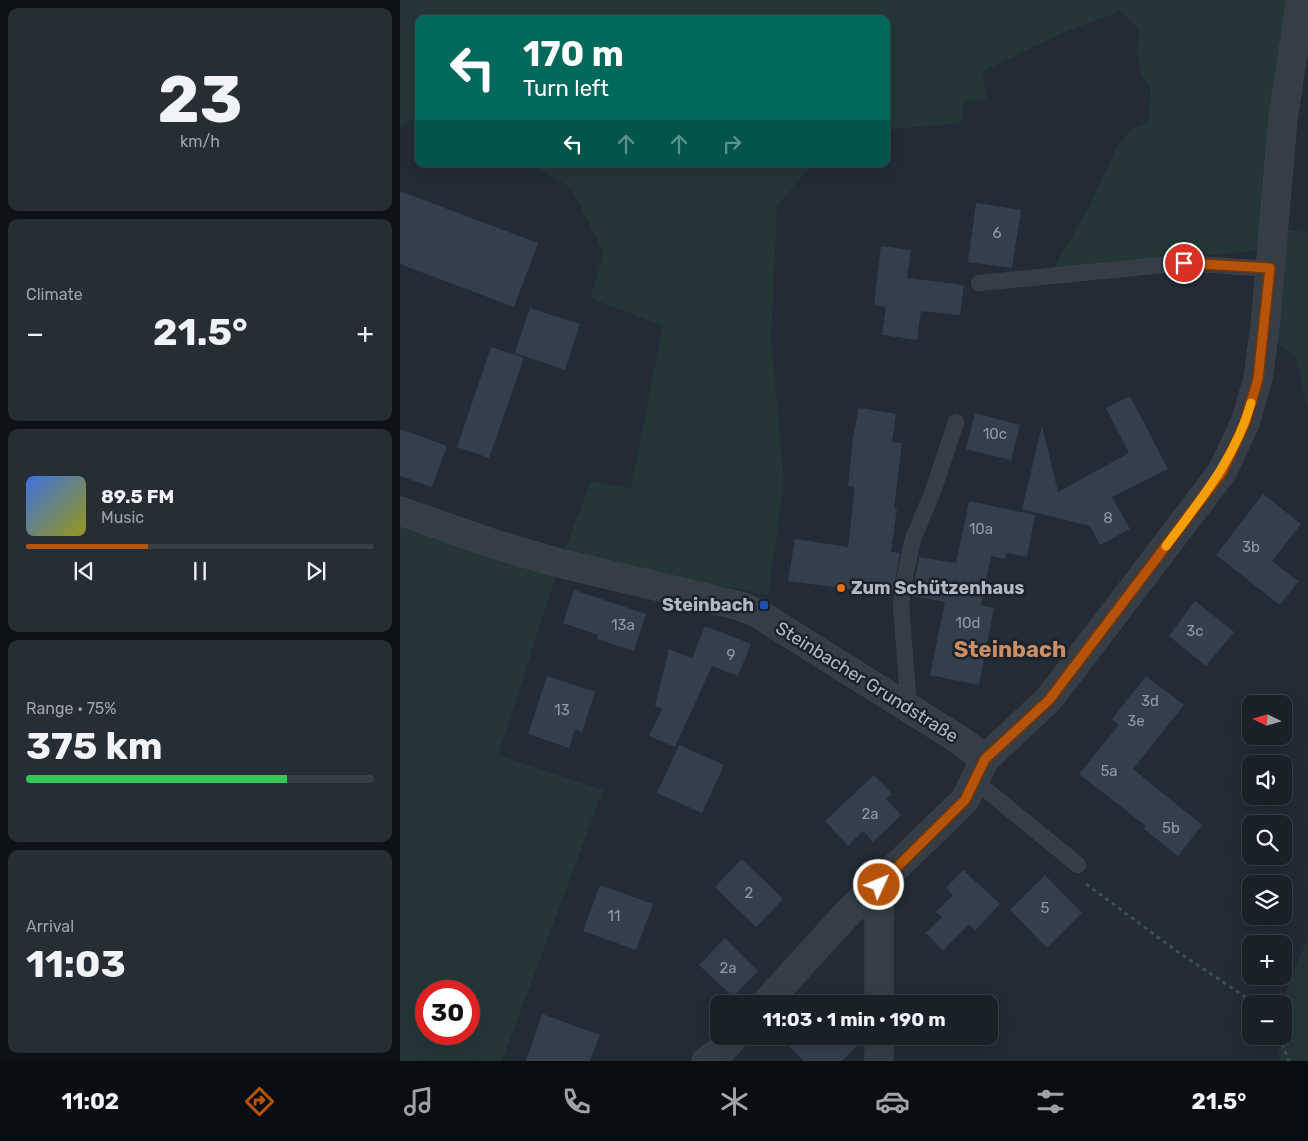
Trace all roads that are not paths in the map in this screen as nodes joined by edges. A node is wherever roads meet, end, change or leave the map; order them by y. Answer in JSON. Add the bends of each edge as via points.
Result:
{"nodes":[{"id":1,"x":1301,"y":0,"type":"edge"},
{"id":2,"x":1270,"y":268,"type":"junction"},
{"id":3,"x":979,"y":283,"type":"dead end"},
{"id":4,"x":956,"y":422,"type":"dead end"},
{"id":5,"x":400,"y":511,"type":"edge"},
{"id":6,"x":908,"y":708,"type":"junction"},
{"id":7,"x":980,"y":769,"type":"junction"},
{"id":8,"x":1078,"y":865,"type":"road end"},
{"id":9,"x":879,"y":885,"type":"junction"},
{"id":10,"x":773,"y":995,"type":"edge"},
{"id":11,"x":879,"y":995,"type":"edge"},
{"id":12,"x":727,"y":1045,"type":"edge"},
{"id":13,"x":879,"y":1045,"type":"edge"},
{"id":14,"x":706,"y":1061,"type":"edge"},
{"id":15,"x":879,"y":1061,"type":"edge"}],
"edges":[{"from":1,"to":2,"type":"street","via":[[1284,119]]},
{"from":2,"to":3,"type":"lane","via":[[1184,263]]},
{"from":2,"to":7,"type":"street","via":[[1258,379],[1245,423],[1222,472],[1049,700]]},
{"from":4,"to":6,"type":"lane","via":[[933,492],[913,539],[905,576],[901,606]]},
{"from":5,"to":6,"type":"street","name":"Steinbacher Grundstraße","via":[[559,564],[740,606]]},
{"from":6,"to":7,"type":"street","name":"Steinbacher Grundstraße","via":[[958,739]]},
{"from":7,"to":8,"type":"lane"},
{"from":7,"to":9,"type":"street","via":[[965,800]]},
{"from":9,"to":10,"type":"street","via":[[845,916]]},
{"from":9,"to":11,"type":"street"},
{"from":12,"to":14,"type":"street"},
{"from":13,"to":15,"type":"street"}]}
